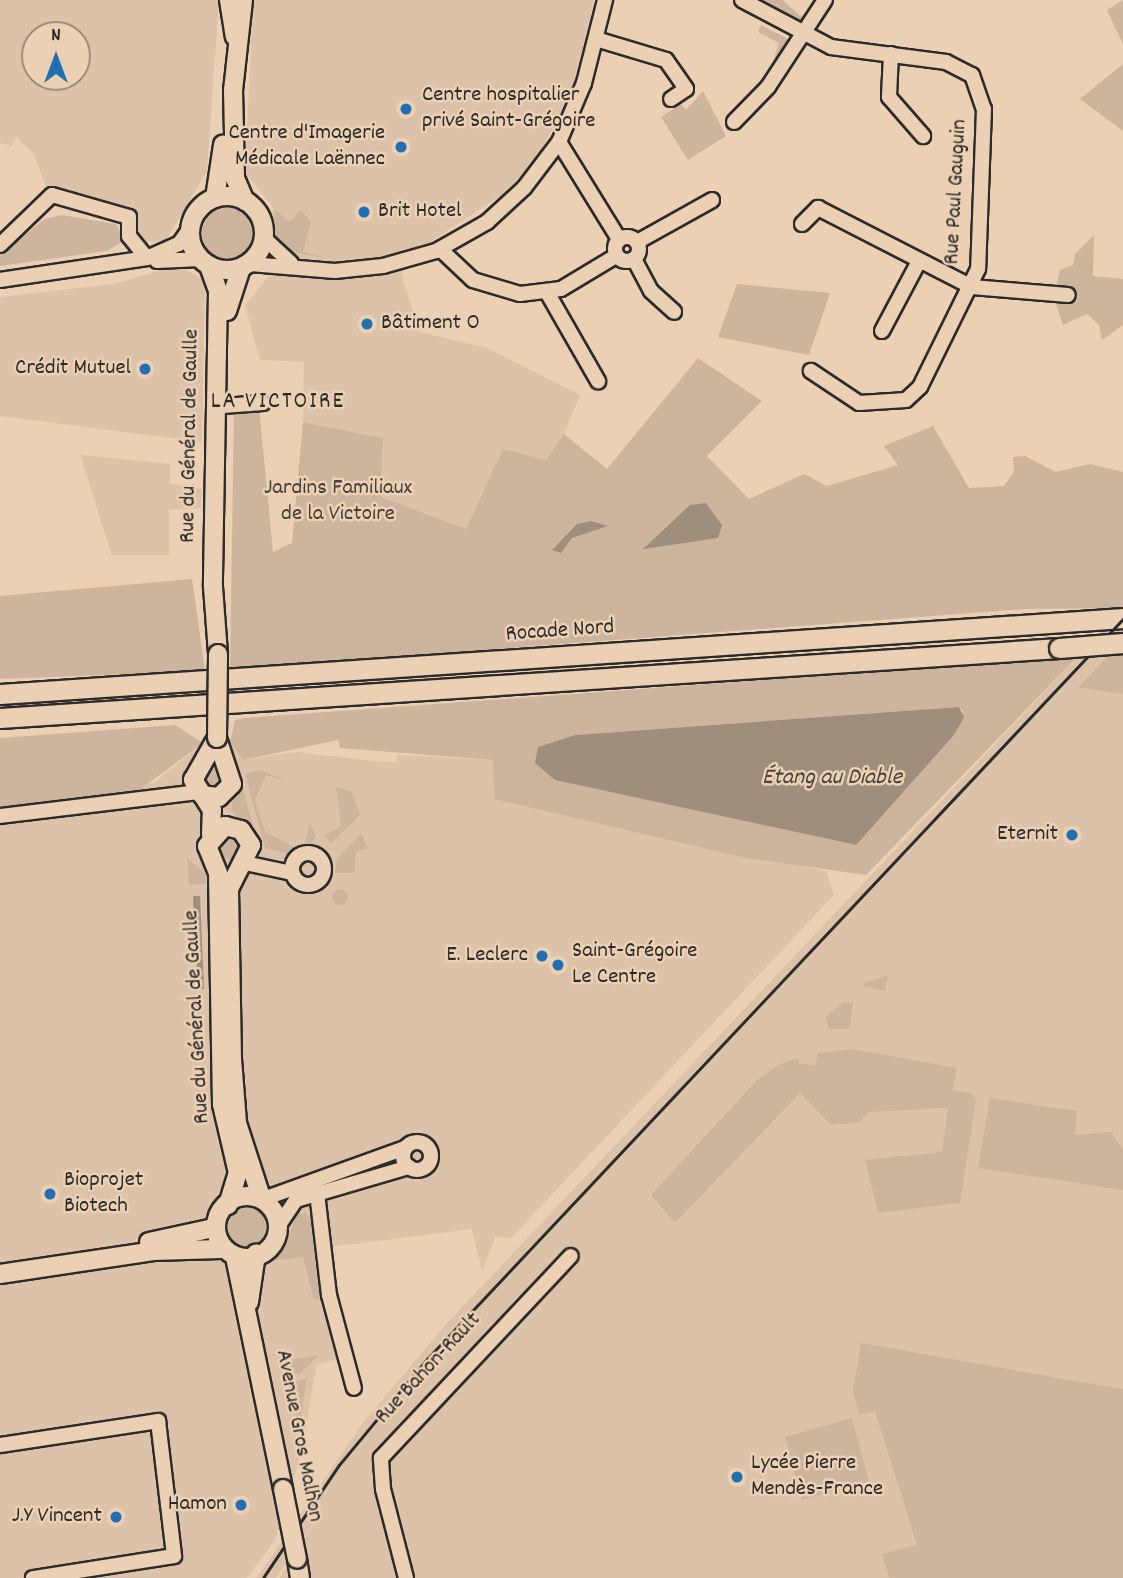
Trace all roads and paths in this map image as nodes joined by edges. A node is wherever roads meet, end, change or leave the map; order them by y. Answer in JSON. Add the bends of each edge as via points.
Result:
{"nodes":[{"id":1,"x":229,"y":0,"type":"edge"},
{"id":2,"x":243,"y":0,"type":"edge"},
{"id":3,"x":605,"y":0,"type":"edge"},
{"id":4,"x":742,"y":0,"type":"edge"},
{"id":5,"x":825,"y":0,"type":"edge"},
{"id":6,"x":805,"y":35,"type":"junction"},
{"id":7,"x":235,"y":37,"type":"junction"},
{"id":8,"x":596,"y":39,"type":"junction"},
{"id":9,"x":891,"y":54,"type":"junction"},
{"id":10,"x":233,"y":90,"type":"junction"},
{"id":11,"x":671,"y":99,"type":"dead end"},
{"id":12,"x":734,"y":122,"type":"dead end"},
{"id":13,"x":923,"y":136,"type":"dead end"},
{"id":14,"x":559,"y":142,"type":"junction"},
{"id":15,"x":215,"y":198,"type":"junction"},
{"id":16,"x":712,"y":200,"type":"dead end"},
{"id":17,"x":245,"y":201,"type":"junction"},
{"id":18,"x":802,"y":224,"type":"dead end"},
{"id":19,"x":190,"y":228,"type":"junction"},
{"id":20,"x":264,"y":239,"type":"junction"},
{"id":21,"x":619,"y":239,"type":"junction"},
{"id":22,"x":638,"y":242,"type":"junction"},
{"id":23,"x":0,"y":245,"type":"edge"},
{"id":24,"x":440,"y":249,"type":"junction"},
{"id":25,"x":616,"y":256,"type":"junction"},
{"id":26,"x":147,"y":258,"type":"junction"},
{"id":27,"x":634,"y":259,"type":"junction"},
{"id":28,"x":919,"y":261,"type":"junction"},
{"id":29,"x":205,"y":263,"type":"junction"},
{"id":30,"x":245,"y":266,"type":"junction"},
{"id":31,"x":316,"y":270,"type":"junction"},
{"id":32,"x":0,"y":280,"type":"edge"},
{"id":33,"x":0,"y":285,"type":"edge"},
{"id":34,"x":972,"y":287,"type":"junction"},
{"id":35,"x":547,"y":292,"type":"junction"},
{"id":36,"x":1068,"y":295,"type":"dead end"},
{"id":37,"x":674,"y":312,"type":"dead end"},
{"id":38,"x":882,"y":331,"type":"dead end"},
{"id":39,"x":811,"y":371,"type":"dead end"},
{"id":40,"x":598,"y":381,"type":"dead end"},
{"id":41,"x":263,"y":404,"type":"dead end"},
{"id":42,"x":228,"y":405,"type":"junction"},
{"id":43,"x":218,"y":609,"type":"junction"},
{"id":44,"x":1123,"y":618,"type":"edge"},
{"id":45,"x":1123,"y":643,"type":"edge"},
{"id":46,"x":0,"y":694,"type":"edge"},
{"id":47,"x":58,"y":714,"type":"junction"},
{"id":48,"x":0,"y":718,"type":"edge"},
{"id":49,"x":0,"y":728,"type":"edge"},
{"id":50,"x":217,"y":738,"type":"junction"},
{"id":51,"x":225,"y":763,"type":"junction"},
{"id":52,"x":200,"y":767,"type":"junction"},
{"id":53,"x":163,"y":792,"type":"junction"},
{"id":54,"x":226,"y":792,"type":"junction"},
{"id":55,"x":200,"y":793,"type":"junction"},
{"id":56,"x":0,"y":816,"type":"edge"},
{"id":57,"x":236,"y":827,"type":"junction"},
{"id":58,"x":211,"y":835,"type":"junction"},
{"id":59,"x":244,"y":859,"type":"junction"},
{"id":60,"x":216,"y":865,"type":"junction"},
{"id":61,"x":293,"y":866,"type":"dead end"},
{"id":62,"x":405,"y":1148,"type":"junction"},
{"id":63,"x":409,"y":1167,"type":"junction"},
{"id":64,"x":317,"y":1193,"type":"junction"},
{"id":65,"x":263,"y":1197,"type":"junction"},
{"id":66,"x":228,"y":1205,"type":"junction"},
{"id":67,"x":279,"y":1225,"type":"junction"},
{"id":68,"x":214,"y":1228,"type":"junction"},
{"id":69,"x":228,"y":1253,"type":"junction"},
{"id":70,"x":256,"y":1254,"type":"junction"},
{"id":71,"x":571,"y":1256,"type":"dead end"},
{"id":72,"x":0,"y":1264,"type":"edge"},
{"id":73,"x":0,"y":1275,"type":"edge"},
{"id":74,"x":249,"y":1303,"type":"junction"},
{"id":75,"x":354,"y":1388,"type":"dead end"},
{"id":76,"x":0,"y":1445,"type":"edge"},
{"id":77,"x":33,"y":1578,"type":"edge"},
{"id":78,"x":300,"y":1578,"type":"edge"},
{"id":79,"x":406,"y":1578,"type":"edge"}],
"edges":[{"from":1,"to":7,"type":"main road"},
{"from":2,"to":7,"type":"main road"},
{"from":3,"to":8,"type":"street"},
{"from":4,"to":6,"type":"street","name":"Rue Paul Gauguin"},
{"from":5,"to":6,"type":"street"},
{"from":6,"to":9,"type":"street","name":"Rue Paul Gauguin","via":[[849,52]]},
{"from":6,"to":12,"type":"street"},
{"from":7,"to":10,"type":"main road"},
{"from":8,"to":11,"type":"street","via":[[666,60],[686,89]]},
{"from":8,"to":14,"type":"street"},
{"from":9,"to":13,"type":"street","via":[[889,97]]},
{"from":9,"to":34,"type":"street","name":"Rue Paul Gauguin","via":[[946,62],[972,75],[984,109],[981,236]]},
{"from":10,"to":15,"type":"main road"},
{"from":10,"to":17,"type":"main road","via":[[235,182]]},
{"from":14,"to":21,"type":"street"},
{"from":14,"to":24,"type":"street","via":[[503,209]]},
{"from":15,"to":17,"type":"main road"},
{"from":15,"to":19,"type":"main road","via":[[199,210]]},
{"from":16,"to":22,"type":"street"},
{"from":17,"to":20,"type":"main road","via":[[260,215]]},
{"from":18,"to":28,"type":"street","via":[[818,208]]},
{"from":19,"to":26,"type":"street","via":[[168,251]]},
{"from":19,"to":29,"type":"main road"},
{"from":20,"to":30,"type":"main road"},
{"from":20,"to":31,"type":"street","via":[[280,258]]},
{"from":21,"to":22,"type":"street"},
{"from":21,"to":25,"type":"street"},
{"from":22,"to":27,"type":"street"},
{"from":23,"to":26,"type":"street","via":[[52,195],[129,217],[130,236]]},
{"from":24,"to":31,"type":"street","via":[[378,267]]},
{"from":24,"to":35,"type":"street","via":[[490,288]]},
{"from":25,"to":27,"type":"street"},
{"from":25,"to":35,"type":"street"},
{"from":26,"to":32,"type":"street"},
{"from":27,"to":37,"type":"street","via":[[651,291]]},
{"from":28,"to":34,"type":"street"},
{"from":28,"to":38,"type":"street"},
{"from":29,"to":30,"type":"main road"},
{"from":29,"to":33,"type":"street"},
{"from":29,"to":43,"type":"main road","name":"Rue du Général de Gaulle","via":[[218,291]]},
{"from":30,"to":31,"type":"street"},
{"from":30,"to":42,"type":"main road","name":"Rue du Général de Gaulle","via":[[228,302]]},
{"from":34,"to":36,"type":"street"},
{"from":34,"to":39,"type":"street","name":"Rue Paul Gauguin","via":[[936,360],[906,400],[859,404]]},
{"from":35,"to":40,"type":"street"},
{"from":41,"to":42,"type":"street"},
{"from":42,"to":43,"type":"main road","name":"Rue du Général de Gaulle"},
{"from":43,"to":50,"type":"main road","name":"Rue du Général de Gaulle","bridge":true},
{"from":44,"to":46,"type":"highway","name":"Rocade Nord"},
{"from":45,"to":47,"type":"highway","bridge":true},
{"from":47,"to":48,"type":"highway"},
{"from":47,"to":49,"type":"highway","via":[[45,724]]},
{"from":50,"to":51,"type":"main road","name":"Rue du Général de Gaulle"},
{"from":50,"to":52,"type":"main road","name":"Rue du Général de Gaulle"},
{"from":51,"to":52,"type":"main road"},
{"from":51,"to":54,"type":"main road","name":"Rue du Général de Gaulle","via":[[232,778]]},
{"from":52,"to":53,"type":"street"},
{"from":52,"to":55,"type":"main road"},
{"from":53,"to":55,"type":"street"},
{"from":53,"to":56,"type":"street"},
{"from":54,"to":55,"type":"main road"},
{"from":54,"to":57,"type":"main road","name":"Rue du Général de Gaulle"},
{"from":55,"to":58,"type":"main road","name":"Rue du Général de Gaulle","via":[[213,814]]},
{"from":57,"to":58,"type":"main road"},
{"from":57,"to":59,"type":"main road"},
{"from":58,"to":60,"type":"main road","name":"Rue du Général de Gaulle","via":[[207,850]]},
{"from":59,"to":60,"type":"main road"},
{"from":59,"to":61,"type":"street"},
{"from":59,"to":65,"type":"main road","name":"Rue du Général de Gaulle","via":[[229,895],[233,1097]]},
{"from":60,"to":66,"type":"main road","name":"Rue du Général de Gaulle","via":[[222,1104],[238,1173]]},
{"from":62,"to":63,"type":"street"},
{"from":62,"to":63,"type":"street","via":[[418,1142],[431,1155],[424,1167]]},
{"from":62,"to":65,"type":"street"},
{"from":63,"to":64,"type":"street"},
{"from":64,"to":67,"type":"street","via":[[296,1200]]},
{"from":64,"to":75,"type":"street","via":[[329,1295]]},
{"from":65,"to":66,"type":"main road"},
{"from":65,"to":67,"type":"main road","via":[[276,1208]]},
{"from":66,"to":68,"type":"main road"},
{"from":67,"to":70,"type":"main road"},
{"from":68,"to":69,"type":"main road"},
{"from":68,"to":72,"type":"main road"},
{"from":69,"to":70,"type":"main road"},
{"from":69,"to":73,"type":"main road","via":[[152,1251]]},
{"from":69,"to":74,"type":"main road","name":"Avenue Gros Malhon"},
{"from":70,"to":74,"type":"main road","name":"Avenue Gros Malhon"},
{"from":71,"to":79,"type":"street","name":"Rue Bahon-Rault","via":[[386,1449],[380,1475]]},
{"from":74,"to":78,"type":"main road","name":"Avenue Gros Malhon","bridge":true},
{"from":76,"to":77,"type":"street","via":[[158,1421],[174,1556]]}]}
